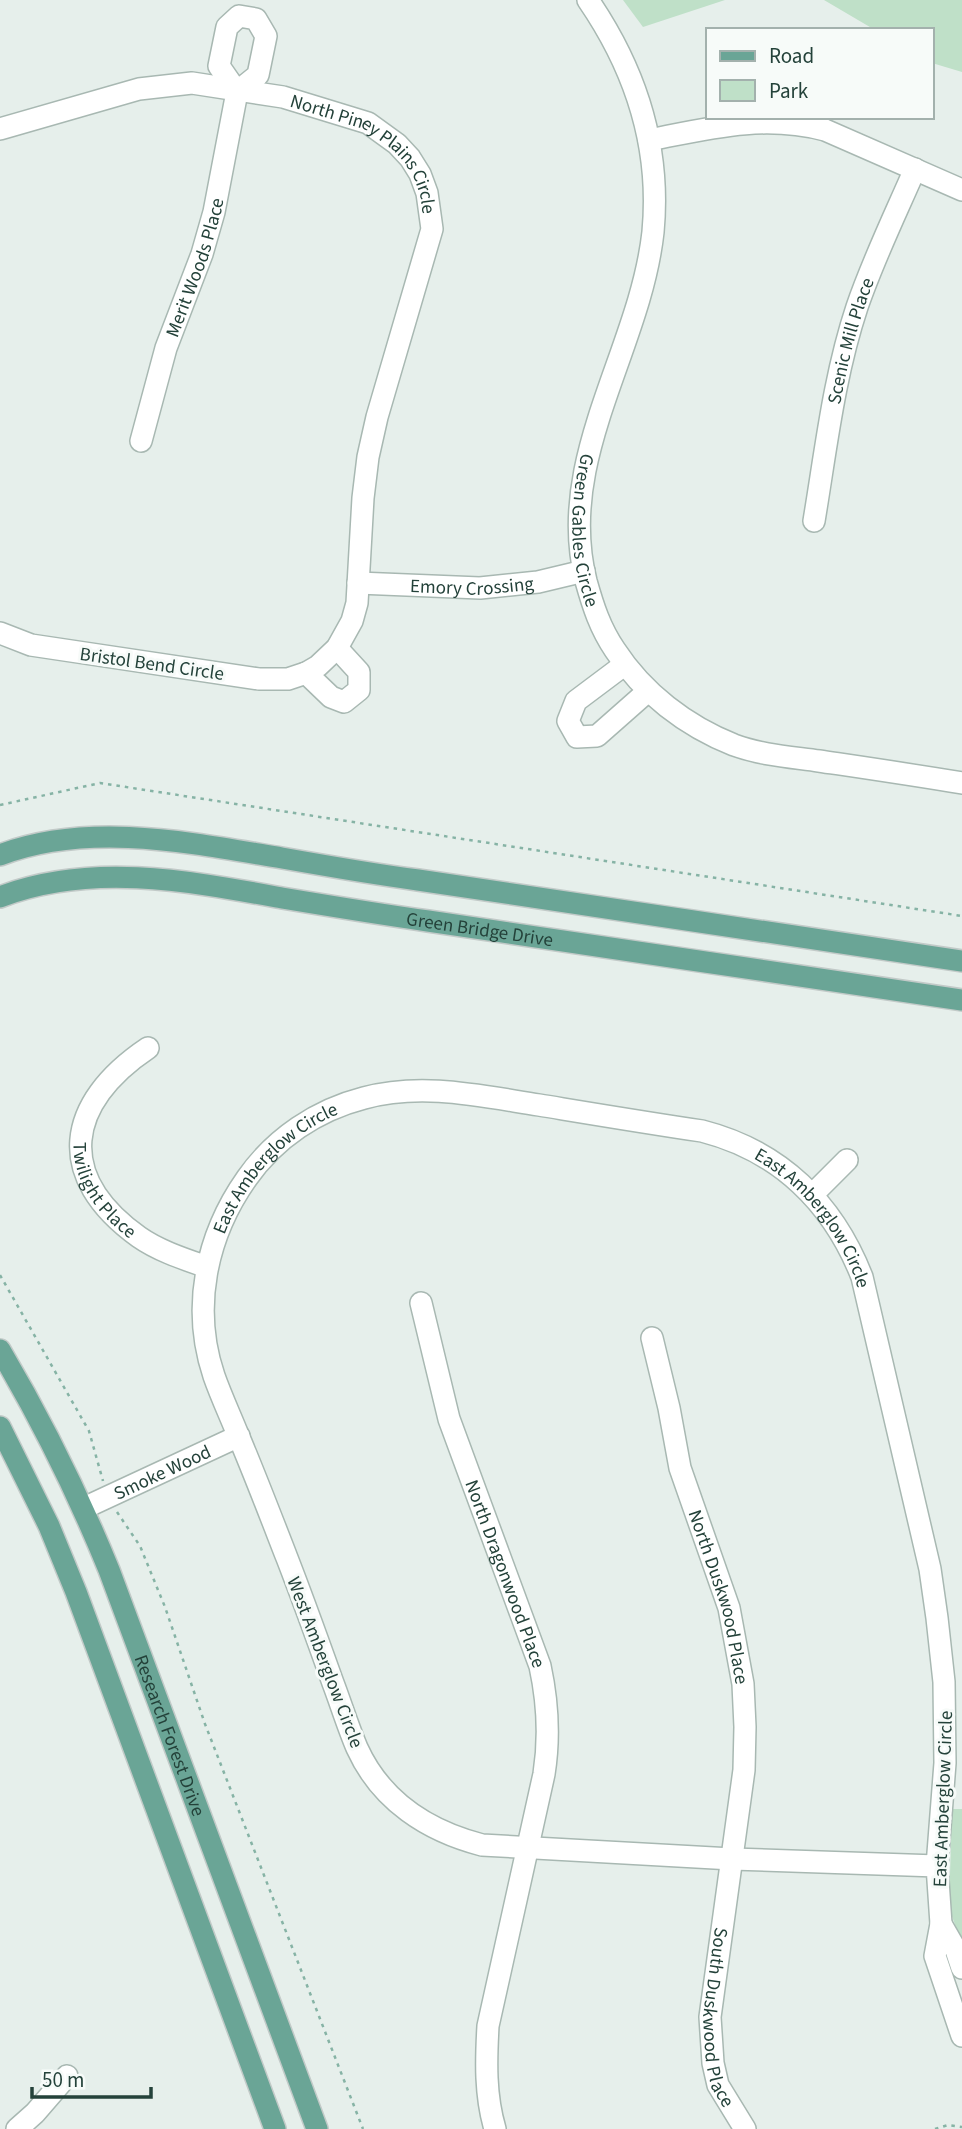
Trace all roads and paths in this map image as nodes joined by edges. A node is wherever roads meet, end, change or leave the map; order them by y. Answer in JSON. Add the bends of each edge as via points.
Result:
{"nodes":[{"id":1,"x":588,"y":0,"type":"edge"},
{"id":2,"x":237,"y":92,"type":"junction"},
{"id":3,"x":0,"y":129,"type":"edge"},
{"id":4,"x":649,"y":139,"type":"junction"},
{"id":5,"x":915,"y":169,"type":"junction"},
{"id":6,"x":962,"y":190,"type":"edge"},
{"id":7,"x":141,"y":441,"type":"dead end"},
{"id":8,"x":814,"y":521,"type":"dead end"},
{"id":9,"x":584,"y":571,"type":"junction"},
{"id":10,"x":358,"y":583,"type":"junction"},
{"id":11,"x":0,"y":633,"type":"edge"},
{"id":12,"x":337,"y":648,"type":"junction"},
{"id":13,"x":624,"y":665,"type":"junction"},
{"id":14,"x":306,"y":673,"type":"junction"},
{"id":15,"x":649,"y":691,"type":"junction"},
{"id":16,"x":962,"y":783,"type":"edge"},
{"id":17,"x":0,"y":805,"type":"edge"},
{"id":18,"x":0,"y":855,"type":"edge"},
{"id":19,"x":0,"y":897,"type":"edge"},
{"id":20,"x":962,"y":916,"type":"edge"},
{"id":21,"x":962,"y":961,"type":"edge"},
{"id":22,"x":962,"y":1000,"type":"edge"},
{"id":23,"x":148,"y":1048,"type":"dead end"},
{"id":24,"x":847,"y":1160,"type":"dead end"},
{"id":25,"x":811,"y":1195,"type":"junction"},
{"id":26,"x":207,"y":1267,"type":"junction"},
{"id":27,"x":0,"y":1275,"type":"edge"},
{"id":28,"x":421,"y":1303,"type":"dead end"},
{"id":29,"x":652,"y":1338,"type":"dead end"},
{"id":30,"x":0,"y":1350,"type":"edge"},
{"id":31,"x":0,"y":1427,"type":"edge"},
{"id":32,"x":239,"y":1436,"type":"junction"},
{"id":33,"x":107,"y":1497,"type":"junction"},
{"id":34,"x":84,"y":1508,"type":"junction"},
{"id":35,"x":527,"y":1848,"type":"junction"},
{"id":36,"x":732,"y":1859,"type":"junction"},
{"id":37,"x":937,"y":1866,"type":"junction"},
{"id":38,"x":941,"y":1924,"type":"junction"},
{"id":39,"x":962,"y":1968,"type":"edge"},
{"id":40,"x":962,"y":2036,"type":"edge"},
{"id":41,"x":67,"y":2076,"type":"dead end"},
{"id":42,"x":962,"y":2127,"type":"edge"},
{"id":43,"x":17,"y":2129,"type":"edge"},
{"id":44,"x":275,"y":2129,"type":"edge"},
{"id":45,"x":317,"y":2129,"type":"edge"},
{"id":46,"x":363,"y":2129,"type":"edge"},
{"id":47,"x":495,"y":2129,"type":"edge"},
{"id":48,"x":745,"y":2129,"type":"edge"},
{"id":49,"x":935,"y":2129,"type":"edge"}],
"edges":[{"from":1,"to":4,"type":"street","name":"Green Gables Circle","via":[[628,68]]},
{"from":2,"to":3,"type":"street","name":"North Piney Plains Circle","via":[[192,83],[139,89]]},
{"from":2,"to":7,"type":"street","name":"Merit Woods Place","via":[[214,212],[163,357]]},
{"from":2,"to":10,"type":"street","name":"North Piney Plains Circle","via":[[283,97],[368,123],[410,158],[427,193],[432,229],[368,457]]},
{"from":4,"to":5,"type":"street","via":[[754,122],[801,124]]},
{"from":4,"to":9,"type":"street","name":"Green Gables Circle","via":[[654,197],[650,248],[580,490],[579,550]]},
{"from":5,"to":6,"type":"street"},
{"from":5,"to":8,"type":"street","name":"Scenic Mill Place","via":[[869,275],[845,349]]},
{"from":9,"to":10,"type":"street","name":"Emory Crossing","via":[[480,588]]},
{"from":9,"to":13,"type":"street","name":"Green Gables Circle","via":[[601,627]]},
{"from":10,"to":12,"type":"street","name":"Bristol Bend Circle","via":[[352,621]]},
{"from":11,"to":14,"type":"street","name":"Bristol Bend Circle","via":[[31,645],[259,679],[288,679]]},
{"from":12,"to":14,"type":"street","name":"Bristol Bend Circle"},
{"from":12,"to":14,"type":"street","via":[[359,672],[359,690],[352,696],[344,702],[331,697]]},
{"from":13,"to":15,"type":"street","name":"Green Gables Circle"},
{"from":13,"to":15,"type":"street","via":[[576,701],[568,720],[578,737],[597,736]]},
{"from":15,"to":16,"type":"street","name":"Green Gables Circle","via":[[687,722],[737,746]]},
{"from":17,"to":20,"type":"path","via":[[100,783]]},
{"from":18,"to":21,"type":"main road","name":"Green Bridge Drive","via":[[69,840],[184,843]]},
{"from":19,"to":22,"type":"main road","name":"Green Bridge Drive","via":[[73,878],[180,881]]},
{"from":23,"to":26,"type":"street","name":"Twilight Place","via":[[105,1083],[92,1103],[83,1127],[83,1168],[117,1219],[165,1252]]},
{"from":24,"to":25,"type":"street"},
{"from":25,"to":26,"type":"street","name":"East Amberglow Circle","via":[[760,1153],[702,1131],[454,1092],[409,1090],[321,1113],[266,1155],[227,1210]]},
{"from":25,"to":37,"type":"street","name":"East Amberglow Circle","via":[[839,1230],[862,1278],[930,1569],[946,1731]]},
{"from":26,"to":32,"type":"street","name":"West Amberglow Circle","via":[[203,1308],[207,1351]]},
{"from":27,"to":33,"type":"path","via":[[89,1432]]},
{"from":28,"to":35,"type":"street","name":"North Dragonwood Place","via":[[449,1419],[540,1667],[547,1702],[547,1756]]},
{"from":29,"to":36,"type":"street","name":"North Duskwood Place","via":[[680,1468],[719,1576],[739,1659],[744,1770]]},
{"from":30,"to":34,"type":"main road","name":"Research Forest Drive"},
{"from":31,"to":44,"type":"main road","name":"Research Forest Drive","via":[[50,1526],[76,1592]]},
{"from":32,"to":33,"type":"street","name":"Smoke Wood"},
{"from":32,"to":35,"type":"street","name":"West Amberglow Circle","via":[[358,1750],[378,1782],[408,1813],[442,1832],[482,1844]]},
{"from":33,"to":34,"type":"street","name":"Smoke Wood"},
{"from":33,"to":46,"type":"path","via":[[140,1546],[165,1607],[205,1724]]},
{"from":34,"to":45,"type":"main road","name":"Research Forest Drive"},
{"from":35,"to":36,"type":"street","name":"West Amberglow Circle"},
{"from":35,"to":47,"type":"street","name":"North Dragonwood Place","via":[[488,2026],[487,2086]]},
{"from":36,"to":37,"type":"street","name":"West Amberglow Circle"},
{"from":36,"to":48,"type":"street","name":"South Duskwood Place","via":[[710,2017],[711,2039],[718,2085]]},
{"from":37,"to":38,"type":"street","name":"East Amberglow Circle"},
{"from":38,"to":39,"type":"street","name":"East Amberglow Circle"},
{"from":38,"to":40,"type":"street","name":"East Amberglow Circle","via":[[935,1956]]},
{"from":41,"to":43,"type":"street"},
{"from":42,"to":49,"type":"path"}]}
